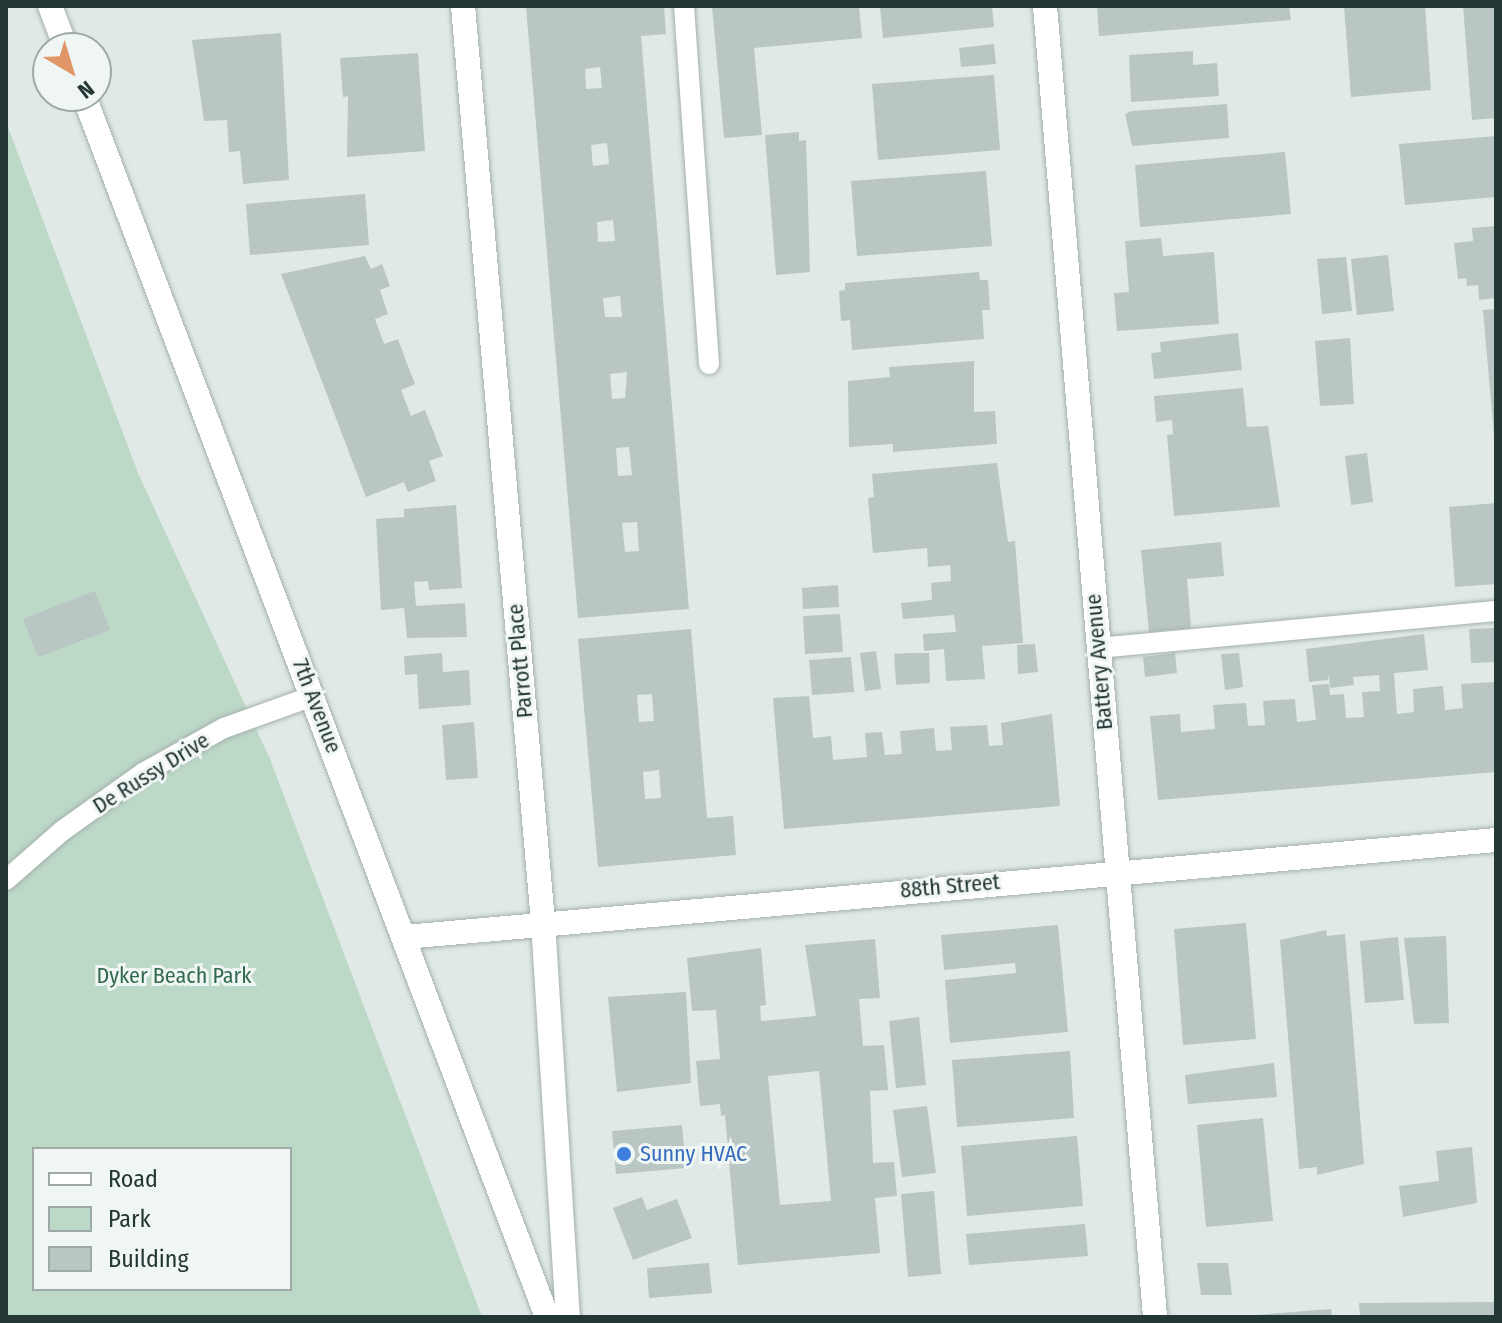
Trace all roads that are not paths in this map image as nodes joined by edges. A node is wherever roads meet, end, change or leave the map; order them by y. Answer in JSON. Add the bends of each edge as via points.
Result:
{"nodes":[{"id":1,"x":50,"y":6,"type":"edge"},
{"id":2,"x":463,"y":6,"type":"edge"},
{"id":3,"x":684,"y":6,"type":"edge"},
{"id":4,"x":1045,"y":6,"type":"edge"},
{"id":5,"x":60,"y":32,"type":"edge"},
{"id":6,"x":90,"y":112,"type":"edge"},
{"id":7,"x":709,"y":364,"type":"dead end"},
{"id":8,"x":1496,"y":611,"type":"edge"},
{"id":9,"x":1097,"y":648,"type":"junction"},
{"id":10,"x":313,"y":696,"type":"junction"},
{"id":11,"x":1496,"y":840,"type":"edge"},
{"id":12,"x":1117,"y":871,"type":"junction"},
{"id":13,"x":6,"y":880,"type":"edge"},
{"id":14,"x":543,"y":922,"type":"junction"},
{"id":15,"x":405,"y":937,"type":"junction"},
{"id":16,"x":547,"y":1317,"type":"edge"},
{"id":17,"x":568,"y":1317,"type":"edge"},
{"id":18,"x":1155,"y":1317,"type":"edge"}],
"edges":[{"from":1,"to":5,"type":"street"},
{"from":2,"to":14,"type":"street","name":"Parrott Place"},
{"from":3,"to":7,"type":"lane"},
{"from":4,"to":9,"type":"street","name":"Battery Avenue"},
{"from":6,"to":10,"type":"street","name":"7th Avenue"},
{"from":8,"to":9,"type":"lane"},
{"from":9,"to":12,"type":"street","name":"Battery Avenue"},
{"from":10,"to":13,"type":"lane","name":"De Russy Drive","via":[[224,728],[143,773],[62,831]]},
{"from":10,"to":15,"type":"street","name":"7th Avenue"},
{"from":11,"to":12,"type":"street","name":"88th Street"},
{"from":12,"to":14,"type":"street","name":"88th Street"},
{"from":12,"to":18,"type":"street","name":"Battery Avenue"},
{"from":14,"to":15,"type":"street","name":"88th Street"},
{"from":14,"to":17,"type":"street","name":"Parrott Place"},
{"from":15,"to":16,"type":"street","name":"7th Avenue"}]}
